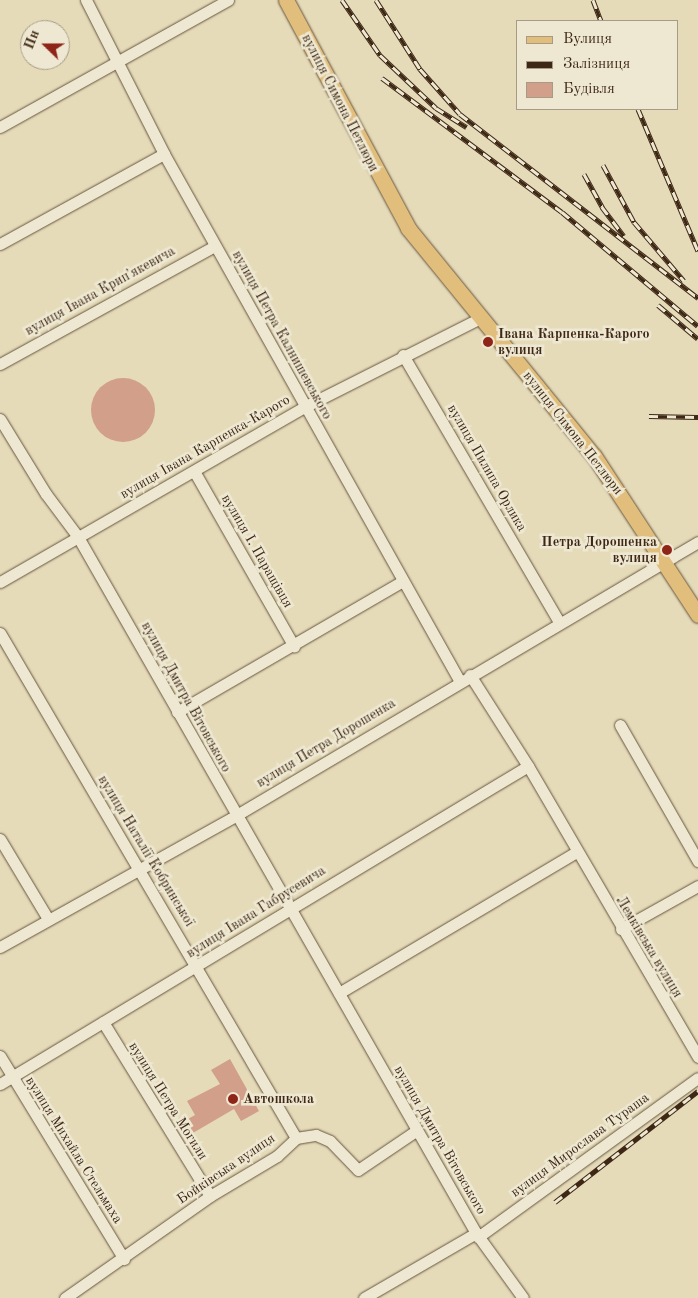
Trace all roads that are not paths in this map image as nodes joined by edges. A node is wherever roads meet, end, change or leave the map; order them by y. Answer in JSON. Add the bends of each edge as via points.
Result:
{"nodes":[{"id":1,"x":86,"y":0,"type":"edge"},
{"id":2,"x":228,"y":0,"type":"edge"},
{"id":3,"x":286,"y":0,"type":"edge"},
{"id":4,"x":116,"y":60,"type":"junction"},
{"id":5,"x":0,"y":127,"type":"edge"},
{"id":6,"x":164,"y":154,"type":"junction"},
{"id":7,"x":0,"y":244,"type":"edge"},
{"id":8,"x":215,"y":246,"type":"junction"},
{"id":9,"x":482,"y":317,"type":"junction"},
{"id":10,"x":403,"y":355,"type":"junction"},
{"id":11,"x":0,"y":364,"type":"edge"},
{"id":12,"x":304,"y":408,"type":"junction"},
{"id":13,"x":0,"y":419,"type":"edge"},
{"id":14,"x":194,"y":471,"type":"junction"},
{"id":15,"x":78,"y":537,"type":"junction"},
{"id":16,"x":698,"y":542,"type":"edge"},
{"id":17,"x":665,"y":560,"type":"junction"},
{"id":18,"x":403,"y":581,"type":"junction"},
{"id":19,"x":0,"y":582,"type":"edge"},
{"id":20,"x":698,"y":615,"type":"edge"},
{"id":21,"x":559,"y":622,"type":"junction"},
{"id":22,"x":0,"y":633,"type":"edge"},
{"id":23,"x":294,"y":646,"type":"junction"},
{"id":24,"x":465,"y":677,"type":"junction"},
{"id":25,"x":177,"y":712,"type":"junction"},
{"id":26,"x":620,"y":726,"type":"dead end"},
{"id":27,"x":528,"y":766,"type":"junction"},
{"id":28,"x":235,"y":816,"type":"junction"},
{"id":29,"x":0,"y":839,"type":"edge"},
{"id":30,"x":576,"y":852,"type":"junction"},
{"id":31,"x":698,"y":861,"type":"edge"},
{"id":32,"x":139,"y":869,"type":"junction"},
{"id":33,"x":698,"y":886,"type":"edge"},
{"id":34,"x":288,"y":909,"type":"junction"},
{"id":35,"x":48,"y":919,"type":"junction"},
{"id":36,"x":621,"y":928,"type":"junction"},
{"id":37,"x":0,"y":947,"type":"edge"},
{"id":38,"x":197,"y":966,"type":"junction"},
{"id":39,"x":339,"y":993,"type":"junction"},
{"id":40,"x":103,"y":1022,"type":"junction"},
{"id":41,"x":0,"y":1056,"type":"edge"},
{"id":42,"x":698,"y":1057,"type":"edge"},
{"id":43,"x":11,"y":1076,"type":"junction"},
{"id":44,"x":698,"y":1078,"type":"edge"},
{"id":45,"x":0,"y":1084,"type":"edge"},
{"id":46,"x":417,"y":1130,"type":"junction"},
{"id":47,"x":296,"y":1138,"type":"junction"},
{"id":48,"x":210,"y":1196,"type":"junction"},
{"id":49,"x":477,"y":1235,"type":"junction"},
{"id":50,"x":124,"y":1259,"type":"junction"},
{"id":51,"x":65,"y":1298,"type":"edge"},
{"id":52,"x":364,"y":1298,"type":"edge"},
{"id":53,"x":523,"y":1298,"type":"edge"}],
"edges":[{"from":1,"to":4,"type":"street","name":"вулиця Петра Калнишевського"},
{"from":2,"to":4,"type":"street"},
{"from":3,"to":9,"type":"main road","name":"вулиця Симона Петлюри","via":[[408,228]]},
{"from":4,"to":5,"type":"street"},
{"from":4,"to":6,"type":"street","name":"вулиця Петра Калнишевського"},
{"from":6,"to":7,"type":"street"},
{"from":6,"to":8,"type":"street","name":"вулиця Петра Калнишевського"},
{"from":8,"to":11,"type":"street","name":"вулиця Івана Крипʼякевича"},
{"from":8,"to":12,"type":"street","name":"вулиця Петра Калнишевського"},
{"from":9,"to":10,"type":"street","name":"вулиця Івана Карпенка-Карого"},
{"from":9,"to":17,"type":"main road","name":"вулиця Симона Петлюри","via":[[594,456]]},
{"from":10,"to":12,"type":"street","name":"вулиця Івана Карпенка-Карого"},
{"from":10,"to":21,"type":"street","name":"вулиця Пилипа Орлика"},
{"from":12,"to":14,"type":"street","name":"вулиця Івана Карпенка-Карого"},
{"from":12,"to":18,"type":"street","name":"вулиця Петра Калнишевського"},
{"from":13,"to":15,"type":"street","name":"вулиця Дмитра Вітовського","via":[[46,494]]},
{"from":14,"to":15,"type":"street","name":"вулиця Івана Карпенка-Карого"},
{"from":14,"to":23,"type":"street","name":"вулиця І. Паращівця"},
{"from":15,"to":19,"type":"street","name":"вулиця Івана Карпенка-Карого"},
{"from":15,"to":25,"type":"street","name":"вулиця Дмитра Вітовського"},
{"from":16,"to":17,"type":"street","name":"вулиця Петра Дорошенка"},
{"from":17,"to":20,"type":"main road","name":"вулиця Симона Петлюри"},
{"from":17,"to":21,"type":"street","name":"вулиця Петра Дорошенка"},
{"from":18,"to":23,"type":"street"},
{"from":18,"to":24,"type":"street","name":"вулиця Петра Калнишевського"},
{"from":21,"to":24,"type":"street","name":"вулиця Петра Дорошенка"},
{"from":22,"to":32,"type":"street","name":"вулиця Наталії Кобринської"},
{"from":23,"to":25,"type":"street"},
{"from":24,"to":27,"type":"street","name":"Лемківська вулиця"},
{"from":24,"to":28,"type":"street","name":"вулиця Петра Дорошенка"},
{"from":25,"to":28,"type":"street","name":"вулиця Дмитра Вітовського"},
{"from":26,"to":31,"type":"street"},
{"from":27,"to":30,"type":"street","name":"Лемківська вулиця"},
{"from":27,"to":34,"type":"street","name":"вулиця Івана Габрусевича"},
{"from":28,"to":32,"type":"street","name":"вулиця Петра Дорошенка"},
{"from":28,"to":34,"type":"street","name":"вулиця Дмитра Вітовського"},
{"from":29,"to":35,"type":"street"},
{"from":30,"to":36,"type":"street","name":"Лемківська вулиця"},
{"from":30,"to":39,"type":"street"},
{"from":32,"to":35,"type":"street","name":"вулиця Петра Дорошенка"},
{"from":32,"to":38,"type":"street","name":"вулиця Наталії Кобринської"},
{"from":33,"to":36,"type":"street"},
{"from":34,"to":38,"type":"street","name":"вулиця Івана Габрусевича"},
{"from":34,"to":39,"type":"street","name":"вулиця Дмитра Вітовського"},
{"from":35,"to":37,"type":"street","name":"вулиця Петра Дорошенка"},
{"from":36,"to":42,"type":"street","name":"Лемківська вулиця"},
{"from":38,"to":40,"type":"street","name":"вулиця Івана Габрусевича"},
{"from":38,"to":47,"type":"street","name":"вулиця Наталії Кобринської"},
{"from":39,"to":46,"type":"street","name":"вулиця Дмитра Вітовського"},
{"from":40,"to":43,"type":"street","name":"вулиця Івана Габрусевича"},
{"from":40,"to":48,"type":"street","name":"вулиця Петра Могили"},
{"from":41,"to":43,"type":"street","name":"вулиця Михайла Стельмаха"},
{"from":43,"to":45,"type":"street","name":"вулиця Івана Габрусевича"},
{"from":43,"to":50,"type":"street","name":"вулиця Михайла Стельмаха"},
{"from":44,"to":49,"type":"street","name":"вулиця Мирослава Тураша"},
{"from":46,"to":47,"type":"street","name":"Бойківська вулиця","via":[[358,1170],[330,1141],[316,1135]]},
{"from":46,"to":49,"type":"street","name":"вулиця Дмитра Вітовського"},
{"from":47,"to":48,"type":"street","name":"Бойківська вулиця","via":[[277,1156]]},
{"from":48,"to":50,"type":"street","name":"Бойківська вулиця"},
{"from":49,"to":52,"type":"street","name":"вулиця Мирослава Тураша"},
{"from":49,"to":53,"type":"street","name":"вулиця Дмитра Вітовського"},
{"from":50,"to":51,"type":"street","name":"Бойківська вулиця"}]}
